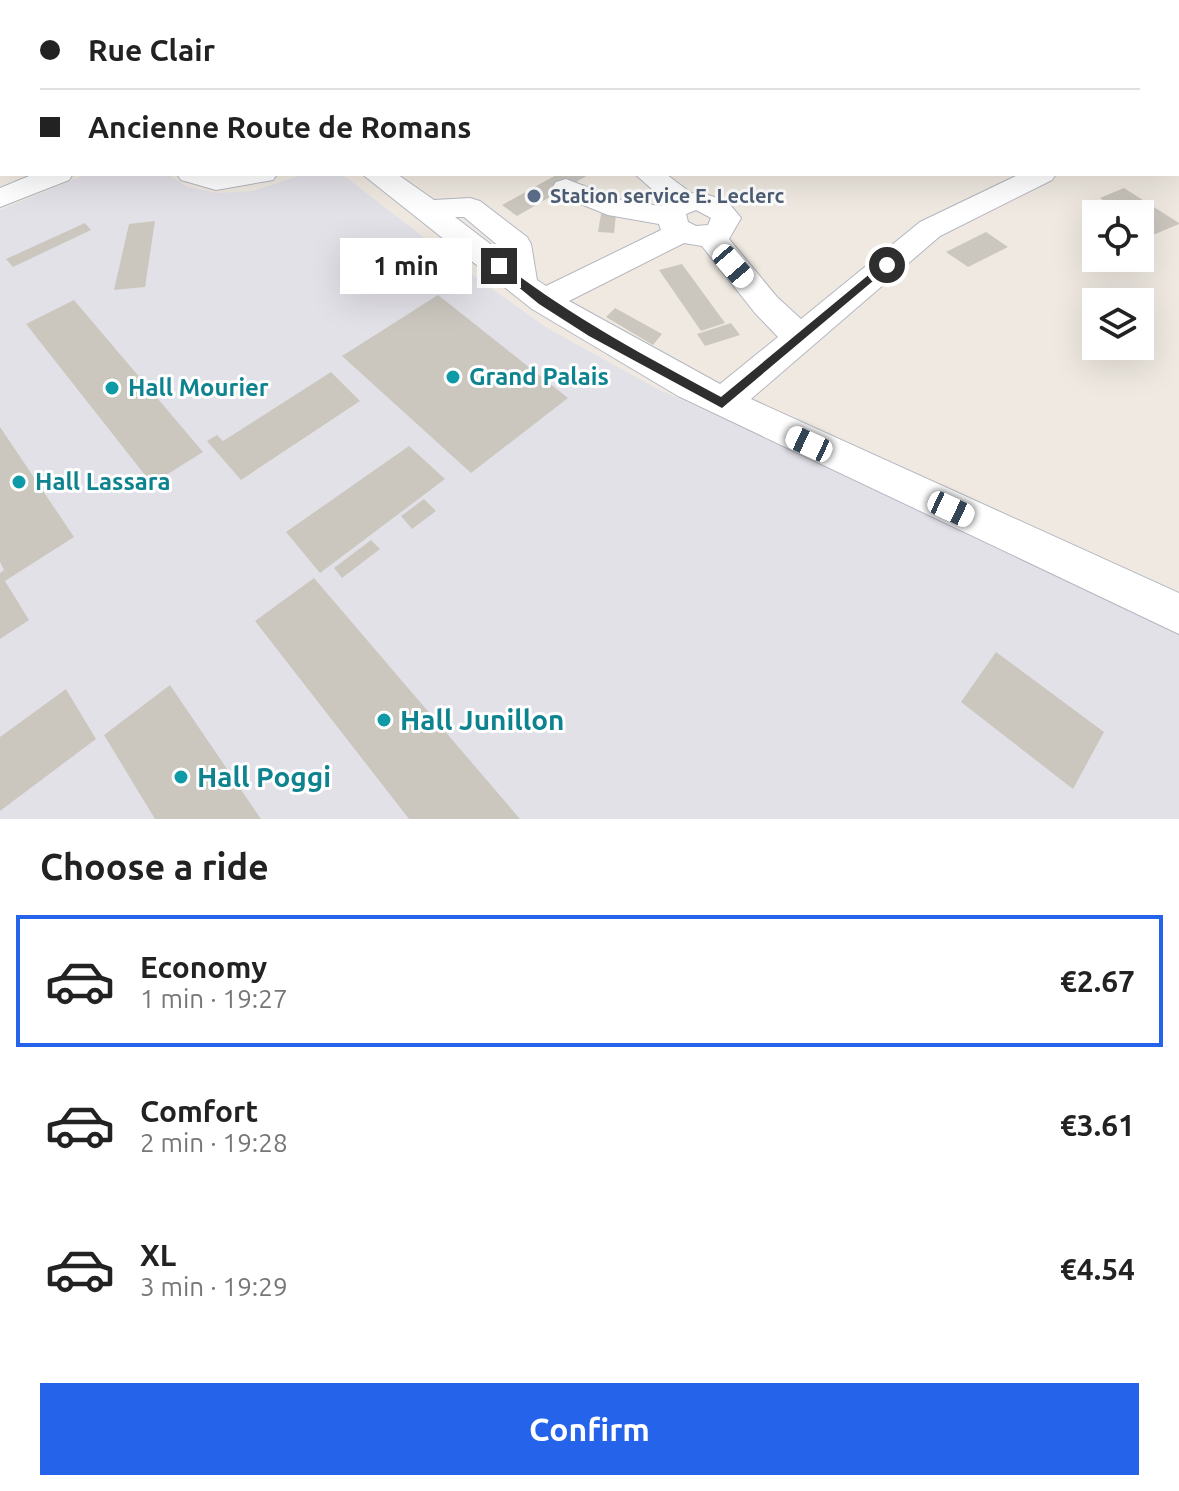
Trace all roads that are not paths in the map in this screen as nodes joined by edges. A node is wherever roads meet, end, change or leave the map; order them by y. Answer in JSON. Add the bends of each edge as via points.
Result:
{"nodes":[{"id":1,"x":54,"y":176,"type":"edge"},
{"id":2,"x":198,"y":176,"type":"edge"},
{"id":3,"x":250,"y":176,"type":"edge"},
{"id":4,"x":380,"y":176,"type":"edge"},
{"id":5,"x":651,"y":176,"type":"edge"},
{"id":6,"x":1038,"y":176,"type":"edge"},
{"id":7,"x":553,"y":180,"type":"edge"},
{"id":8,"x":0,"y":198,"type":"edge"},
{"id":9,"x":686,"y":222,"type":"junction"},
{"id":10,"x":533,"y":293,"type":"junction"},
{"id":11,"x":799,"y":337,"type":"junction"},
{"id":12,"x":722,"y":403,"type":"junction"},
{"id":13,"x":1179,"y":614,"type":"edge"}],
"edges":[{"from":1,"to":8,"type":"street"},
{"from":2,"to":3,"type":"street","via":[[216,181]]},
{"from":4,"to":10,"type":"street"},
{"from":5,"to":9,"type":"street"},
{"from":6,"to":11,"type":"street","via":[[930,229]]},
{"from":7,"to":9,"type":"street","via":[[618,209]]},
{"from":9,"to":10,"type":"street"},
{"from":9,"to":11,"type":"street"},
{"from":10,"to":12,"type":"street","via":[[593,333]]},
{"from":11,"to":12,"type":"street"},
{"from":12,"to":13,"type":"street"}]}
